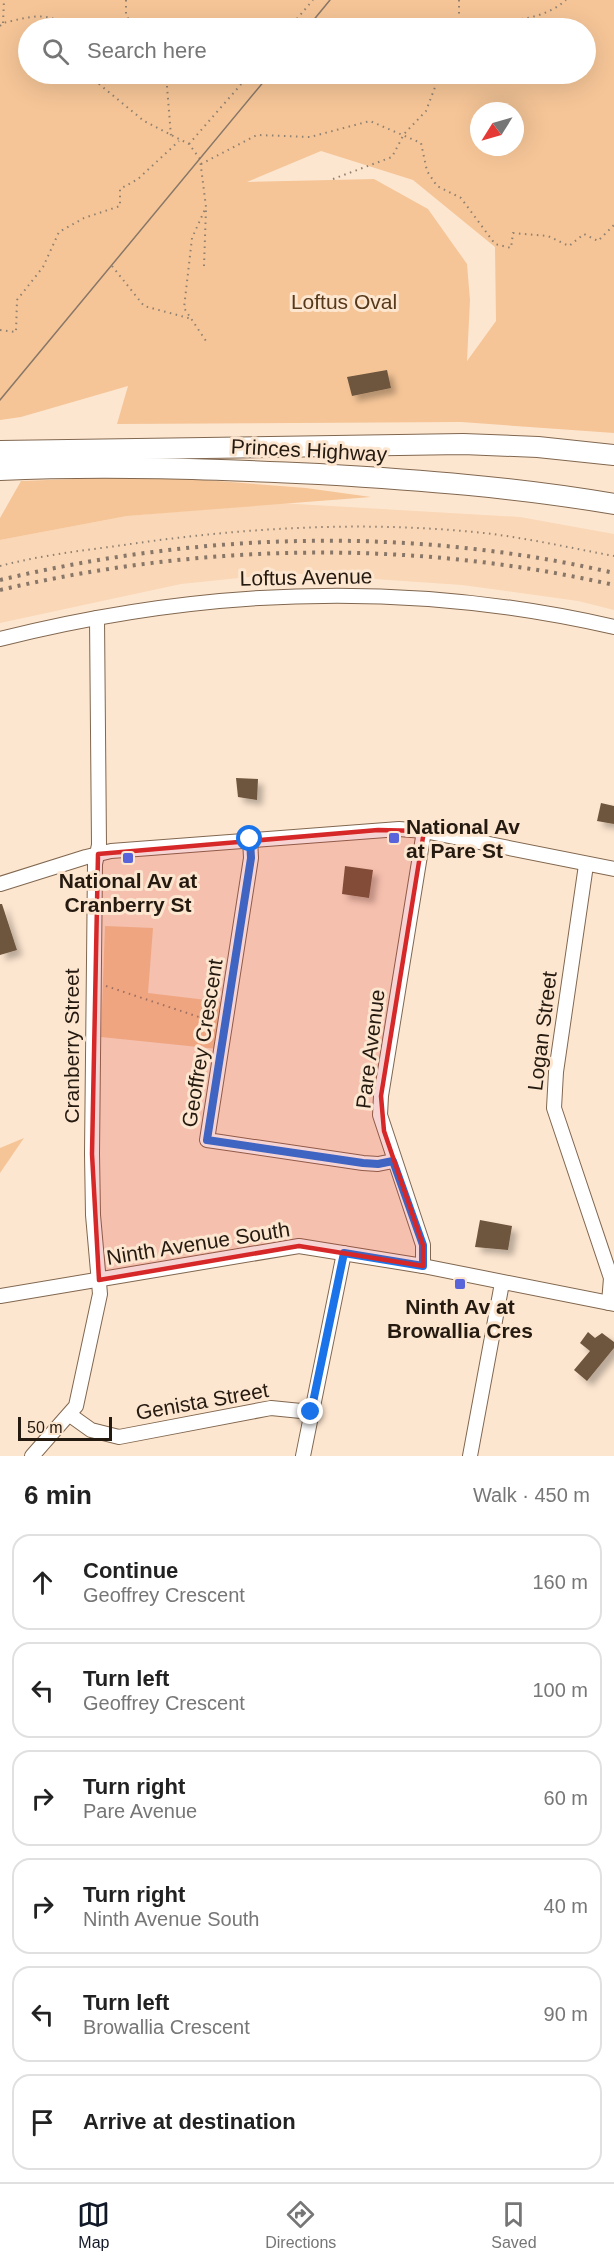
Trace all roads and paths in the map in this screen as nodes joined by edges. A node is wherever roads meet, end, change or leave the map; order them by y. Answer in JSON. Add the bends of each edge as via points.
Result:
{"nodes":[{"id":1,"x":4,"y":0,"type":"edge"},
{"id":2,"x":126,"y":0,"type":"edge"},
{"id":3,"x":313,"y":0,"type":"edge"},
{"id":4,"x":459,"y":0,"type":"edge"},
{"id":5,"x":566,"y":0,"type":"edge"},
{"id":6,"x":26,"y":18,"type":"edge"},
{"id":7,"x":51,"y":18,"type":"edge"},
{"id":8,"x":128,"y":18,"type":"edge"},
{"id":9,"x":298,"y":18,"type":"edge"},
{"id":10,"x":459,"y":18,"type":"edge"},
{"id":11,"x":527,"y":18,"type":"edge"},
{"id":12,"x":18,"y":20,"type":"edge"},
{"id":13,"x":1,"y":24,"type":"edge"},
{"id":14,"x":99,"y":84,"type":"edge"},
{"id":15,"x":168,"y":84,"type":"edge"},
{"id":16,"x":241,"y":84,"type":"edge"},
{"id":17,"x":436,"y":84,"type":"edge"},
{"id":18,"x":404,"y":134,"type":"junction"},
{"id":19,"x":171,"y":136,"type":"junction"},
{"id":20,"x":180,"y":140,"type":"junction"},
{"id":21,"x":189,"y":144,"type":"junction"},
{"id":22,"x":201,"y":164,"type":"junction"},
{"id":23,"x":333,"y":179,"type":"dead end"},
{"id":24,"x":206,"y":207,"type":"junction"},
{"id":25,"x":614,"y":225,"type":"edge"},
{"id":26,"x":112,"y":266,"type":"dead end"},
{"id":27,"x":204,"y":266,"type":"dead end"},
{"id":28,"x":192,"y":319,"type":"junction"},
{"id":29,"x":0,"y":330,"type":"edge"},
{"id":30,"x":206,"y":341,"type":"dead end"},
{"id":31,"x":0,"y":451,"type":"edge"},
{"id":32,"x":614,"y":455,"type":"edge"},
{"id":33,"x":0,"y":470,"type":"edge"},
{"id":34,"x":542,"y":492,"type":"junction"},
{"id":35,"x":614,"y":492,"type":"edge"},
{"id":36,"x":614,"y":504,"type":"edge"},
{"id":37,"x":614,"y":556,"type":"edge"},
{"id":38,"x":0,"y":566,"type":"edge"},
{"id":39,"x":97,"y":618,"type":"junction"},
{"id":40,"x":614,"y":627,"type":"edge"},
{"id":41,"x":0,"y":639,"type":"edge"},
{"id":42,"x":424,"y":831,"type":"junction"},
{"id":43,"x":250,"y":839,"type":"junction"},
{"id":44,"x":98,"y":854,"type":"junction"},
{"id":45,"x":586,"y":865,"type":"junction"},
{"id":46,"x":614,"y":869,"type":"edge"},
{"id":47,"x":0,"y":884,"type":"edge"},
{"id":48,"x":93,"y":982,"type":"junction"},
{"id":49,"x":225,"y":1026,"type":"junction"},
{"id":50,"x":393,"y":1161,"type":"junction"},
{"id":51,"x":344,"y":1253,"type":"junction"},
{"id":52,"x":423,"y":1266,"type":"junction"},
{"id":53,"x":99,"y":1280,"type":"junction"},
{"id":54,"x":502,"y":1283,"type":"junction"},
{"id":55,"x":0,"y":1296,"type":"edge"},
{"id":56,"x":612,"y":1303,"type":"edge"},
{"id":57,"x":311,"y":1412,"type":"junction"},
{"id":58,"x":70,"y":1415,"type":"junction"},
{"id":59,"x":32,"y":1456,"type":"edge"},
{"id":60,"x":303,"y":1456,"type":"edge"},
{"id":61,"x":470,"y":1456,"type":"edge"}],
"edges":[{"from":1,"to":13,"type":"path"},
{"from":2,"to":8,"type":"path"},
{"from":3,"to":9,"type":"path"},
{"from":4,"to":10,"type":"path"},
{"from":5,"to":11,"type":"path"},
{"from":6,"to":7,"type":"path"},
{"from":12,"to":13,"type":"path"},
{"from":14,"to":19,"type":"path","via":[[144,121]]},
{"from":15,"to":19,"type":"path"},
{"from":16,"to":21,"type":"path"},
{"from":17,"to":18,"type":"path","via":[[426,111]]},
{"from":18,"to":22,"type":"path","via":[[370,121],[310,137],[257,135]]},
{"from":18,"to":23,"type":"path","via":[[392,157]]},
{"from":18,"to":25,"type":"path","via":[[421,143],[427,171],[437,186],[461,198],[495,244],[511,248],[513,233],[548,236],[569,246],[584,234],[598,242]]},
{"from":19,"to":20,"type":"path"},
{"from":20,"to":21,"type":"path"},
{"from":20,"to":29,"type":"path","via":[[138,179],[120,189],[120,206],[84,218],[59,232],[43,267],[17,300],[16,332]]},
{"from":21,"to":22,"type":"path"},
{"from":22,"to":24,"type":"path"},
{"from":24,"to":27,"type":"path"},
{"from":24,"to":28,"type":"path","via":[[192,238],[190,253],[184,308]]},
{"from":26,"to":28,"type":"path","via":[[144,306]]},
{"from":28,"to":30,"type":"path"},
{"from":31,"to":32,"type":"highway","name":"Princes Highway","via":[[463,444]]},
{"from":33,"to":34,"type":"highway","name":"Princes Highway","via":[[224,469]]},
{"from":34,"to":35,"type":"highway"},
{"from":34,"to":36,"type":"highway","name":"Princes Highway"},
{"from":37,"to":38,"type":"path","via":[[484,533],[333,526],[160,539]]},
{"from":39,"to":40,"type":"street","name":"Loftus Avenue","via":[[240,598],[367,596],[428,598],[511,608]]},
{"from":39,"to":41,"type":"street","name":"Loftus Avenue"},
{"from":39,"to":44,"type":"street","name":"Cranberry Street"},
{"from":42,"to":43,"type":"street","via":[[399,829]]},
{"from":42,"to":45,"type":"street"},
{"from":42,"to":50,"type":"street","name":"Pare Avenue","via":[[381,1096],[380,1115]]},
{"from":43,"to":44,"type":"street"},
{"from":43,"to":49,"type":"street","name":"Geoffrey Crescent","via":[[251,858]]},
{"from":44,"to":47,"type":"street"},
{"from":44,"to":48,"type":"street","name":"Cranberry Street"},
{"from":45,"to":46,"type":"street"},
{"from":45,"to":56,"type":"street","name":"Logan Street","via":[[554,1108],[611,1278]]},
{"from":48,"to":49,"type":"path"},
{"from":48,"to":53,"type":"street","name":"Cranberry Street","via":[[93,1215]]},
{"from":49,"to":50,"type":"street","name":"Geoffrey Crescent","via":[[207,1140],[363,1163]]},
{"from":50,"to":52,"type":"street","name":"Pare Avenue","via":[[423,1245]]},
{"from":51,"to":52,"type":"street","name":"Ninth Avenue South"},
{"from":51,"to":53,"type":"street","name":"Ninth Avenue South","via":[[298,1246]]},
{"from":51,"to":57,"type":"street"},
{"from":52,"to":54,"type":"street","name":"Ninth Avenue South"},
{"from":53,"to":55,"type":"street","name":"Ninth Avenue South"},
{"from":53,"to":58,"type":"street","name":"Cranberry Street","via":[[99,1310],[83,1382]]},
{"from":54,"to":56,"type":"street","name":"Ninth Avenue South"},
{"from":54,"to":61,"type":"street"},
{"from":57,"to":58,"type":"street","name":"Genista Street","via":[[271,1408],[118,1437],[91,1430]]},
{"from":57,"to":60,"type":"street"},
{"from":58,"to":59,"type":"street","name":"Cranberry Street"}]}
